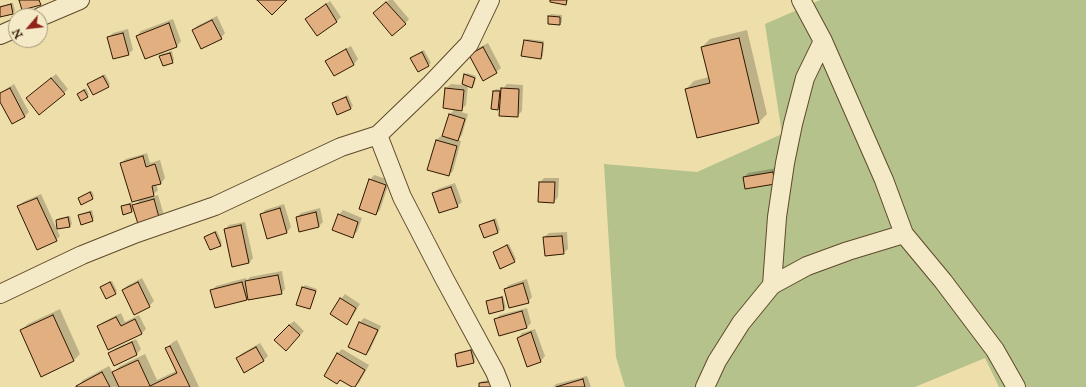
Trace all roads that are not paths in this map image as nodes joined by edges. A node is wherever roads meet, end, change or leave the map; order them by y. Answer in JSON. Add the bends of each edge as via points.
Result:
{"nodes":[{"id":1,"x":80,"y":0,"type":"edge"},
{"id":2,"x":490,"y":0,"type":"edge"},
{"id":3,"x":801,"y":0,"type":"edge"},
{"id":4,"x":48,"y":14,"type":"edge"},
{"id":5,"x":823,"y":41,"type":"junction"},
{"id":6,"x":378,"y":135,"type":"junction"},
{"id":7,"x":904,"y":234,"type":"junction"},
{"id":8,"x":772,"y":285,"type":"junction"},
{"id":9,"x":0,"y":294,"type":"edge"},
{"id":10,"x":501,"y":387,"type":"edge"},
{"id":11,"x":705,"y":387,"type":"edge"},
{"id":12,"x":1016,"y":387,"type":"edge"}],
"edges":[{"from":1,"to":4,"type":"street"},
{"from":2,"to":6,"type":"street","via":[[469,44]]},
{"from":3,"to":5,"type":"street"},
{"from":5,"to":7,"type":"street","via":[[884,180]]},
{"from":5,"to":8,"type":"street","via":[[805,78],[786,155],[777,217]]},
{"from":6,"to":9,"type":"street","via":[[341,147],[215,206],[82,255]]},
{"from":6,"to":10,"type":"street","via":[[402,197]]},
{"from":7,"to":8,"type":"street","via":[[807,266]]},
{"from":7,"to":12,"type":"street","via":[[995,350]]},
{"from":8,"to":11,"type":"street","via":[[741,323],[717,361]]}]}
